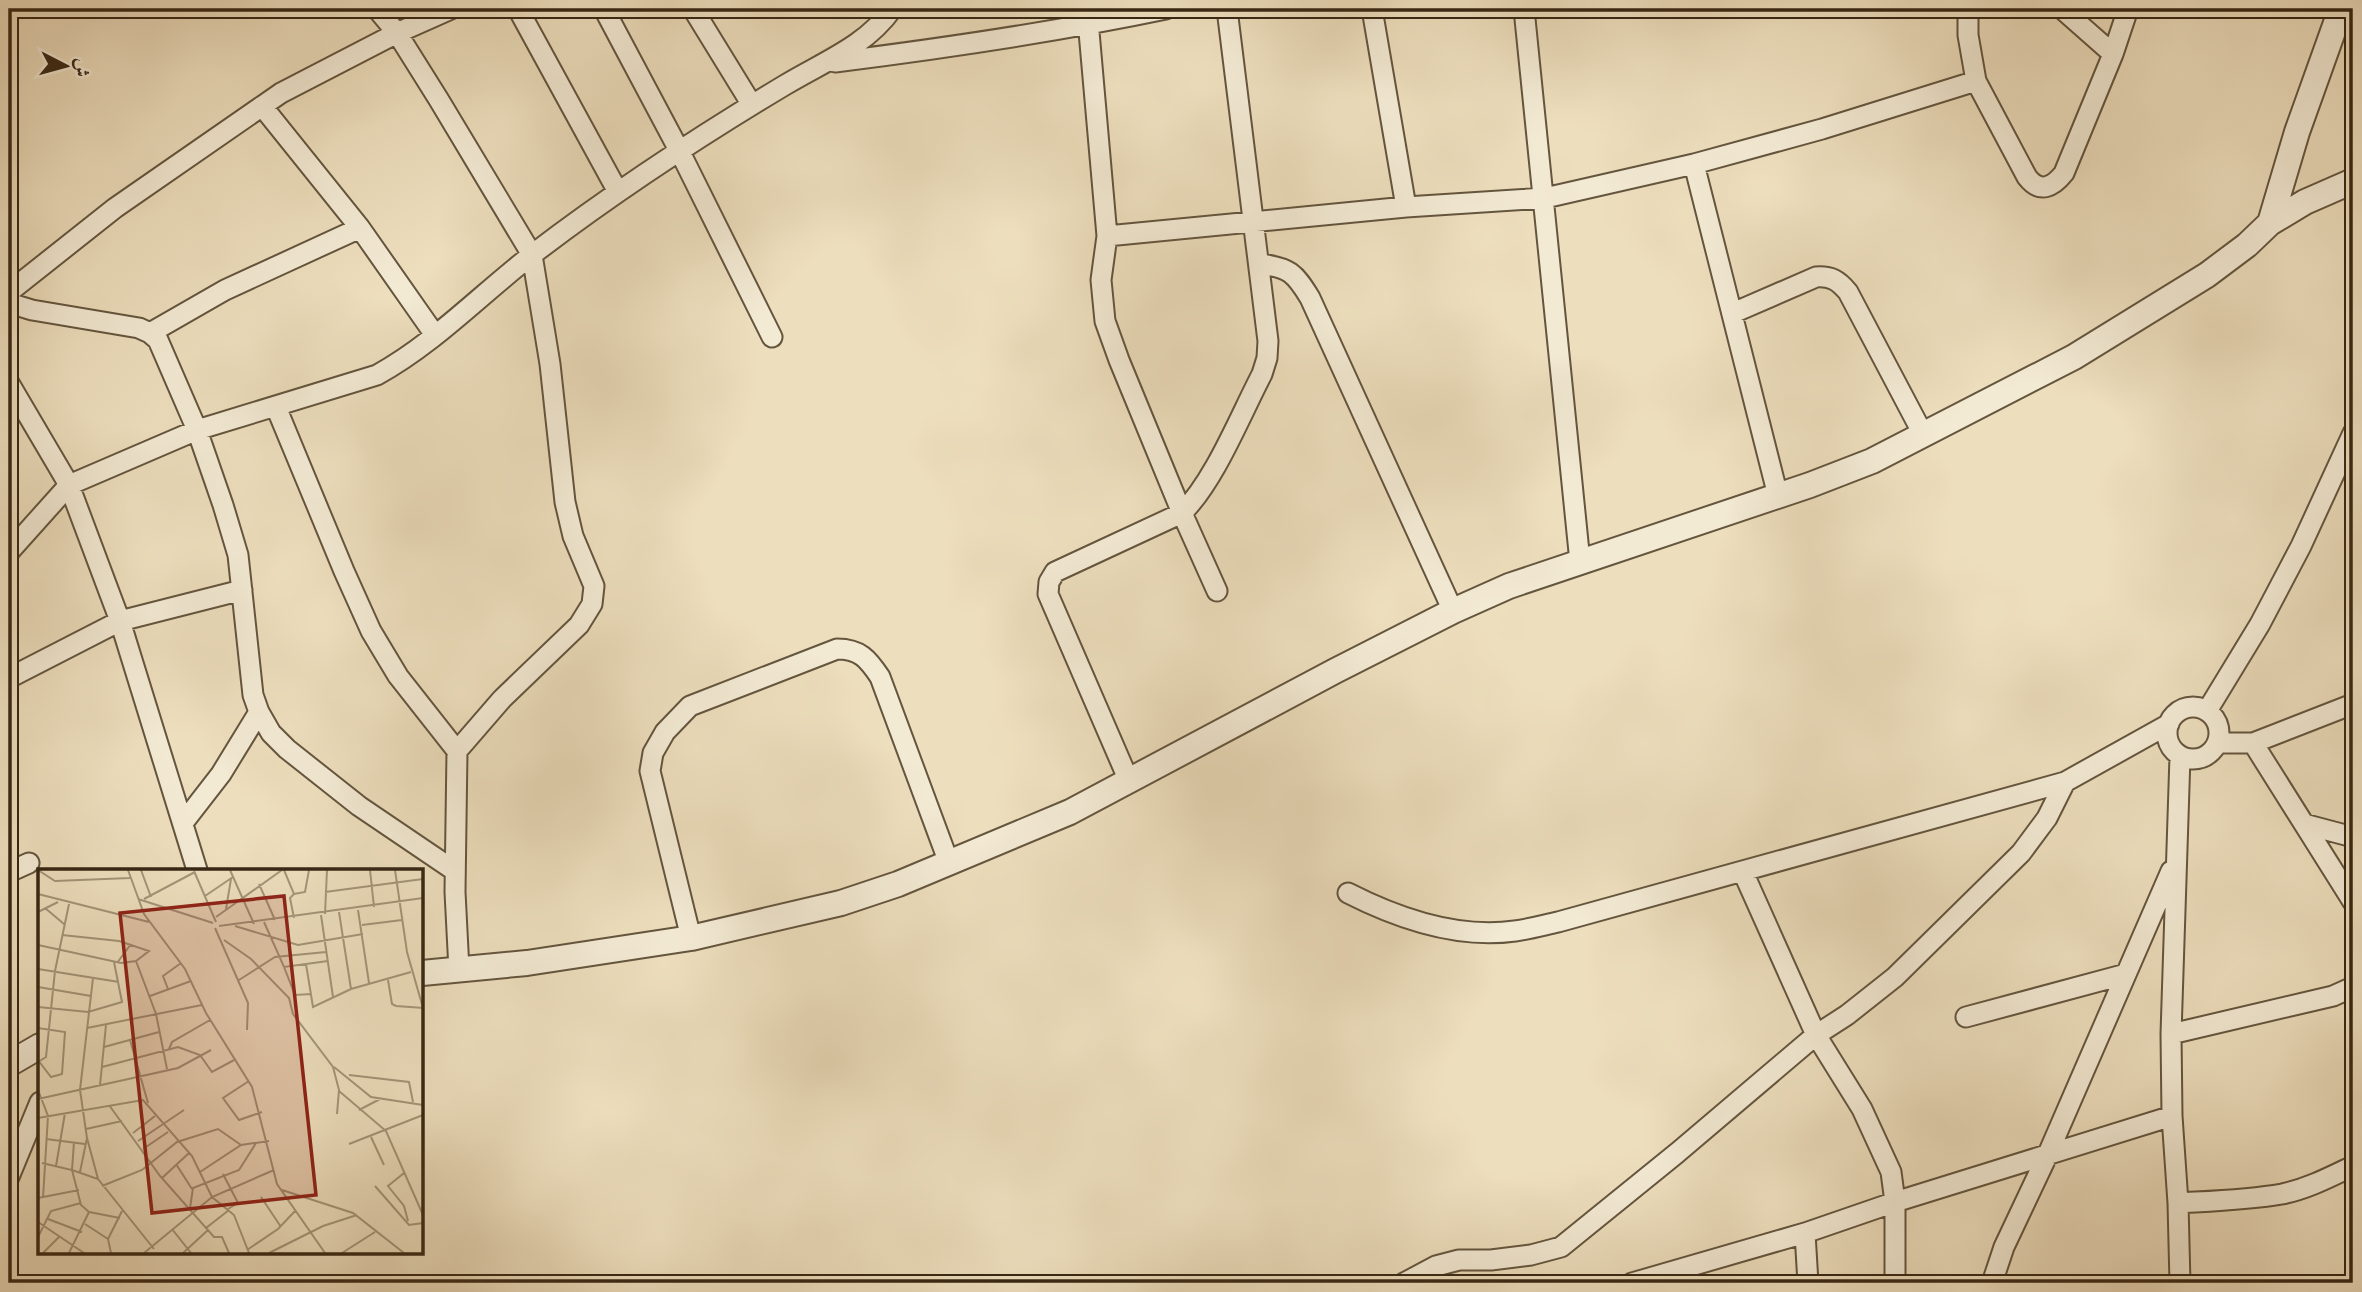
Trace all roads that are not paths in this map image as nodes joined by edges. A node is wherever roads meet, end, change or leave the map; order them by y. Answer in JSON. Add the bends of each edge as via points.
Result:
{"nodes":[{"id":1,"x":377,"y":9,"type":"edge"},
{"id":2,"x":451,"y":9,"type":"edge"},
{"id":3,"x":518,"y":9,"type":"edge"},
{"id":4,"x":604,"y":9,"type":"edge"},
{"id":5,"x":692,"y":9,"type":"edge"},
{"id":6,"x":892,"y":9,"type":"edge"},
{"id":7,"x":1166,"y":9,"type":"edge"},
{"id":8,"x":1227,"y":9,"type":"edge"},
{"id":9,"x":1372,"y":9,"type":"edge"},
{"id":10,"x":1524,"y":9,"type":"edge"},
{"id":11,"x":1968,"y":9,"type":"edge"},
{"id":12,"x":2062,"y":9,"type":"edge"},
{"id":13,"x":2128,"y":9,"type":"edge"},
{"id":14,"x":2341,"y":9,"type":"edge"},
{"id":15,"x":1088,"y":17,"type":"edge"},
{"id":16,"x":397,"y":33,"type":"junction"},
{"id":17,"x":2113,"y":54,"type":"junction"},
{"id":18,"x":819,"y":64,"type":"junction"},
{"id":19,"x":1976,"y":81,"type":"junction"},
{"id":20,"x":752,"y":105,"type":"junction"},
{"id":21,"x":262,"y":106,"type":"junction"},
{"id":22,"x":680,"y":152,"type":"junction"},
{"id":23,"x":1694,"y":164,"type":"junction"},
{"id":24,"x":2353,"y":181,"type":"edge"},
{"id":25,"x":618,"y":192,"type":"junction"},
{"id":26,"x":1545,"y":198,"type":"junction"},
{"id":27,"x":1406,"y":207,"type":"junction"},
{"id":28,"x":1254,"y":222,"type":"junction"},
{"id":29,"x":2270,"y":223,"type":"junction"},
{"id":30,"x":360,"y":229,"type":"junction"},
{"id":31,"x":1107,"y":236,"type":"junction"},
{"id":32,"x":532,"y":255,"type":"junction"},
{"id":33,"x":1259,"y":264,"type":"junction"},
{"id":34,"x":9,"y":292,"type":"edge"},
{"id":35,"x":9,"y":303,"type":"edge"},
{"id":36,"x":1733,"y":313,"type":"junction"},
{"id":37,"x":150,"y":333,"type":"junction"},
{"id":38,"x":435,"y":335,"type":"junction"},
{"id":39,"x":772,"y":337,"type":"dead end"},
{"id":40,"x":9,"y":383,"type":"edge"},
{"id":41,"x":276,"y":407,"type":"junction"},
{"id":42,"x":197,"y":430,"type":"junction"},
{"id":43,"x":2353,"y":433,"type":"edge"},
{"id":44,"x":1924,"y":436,"type":"junction"},
{"id":45,"x":69,"y":485,"type":"junction"},
{"id":46,"x":1778,"y":496,"type":"junction"},
{"id":47,"x":1182,"y":513,"type":"junction"},
{"id":48,"x":9,"y":552,"type":"edge"},
{"id":49,"x":1580,"y":562,"type":"junction"},
{"id":50,"x":242,"y":590,"type":"junction"},
{"id":51,"x":1217,"y":591,"type":"dead end"},
{"id":52,"x":1453,"y":611,"type":"junction"},
{"id":53,"x":120,"y":621,"type":"junction"},
{"id":54,"x":9,"y":678,"type":"edge"},
{"id":55,"x":2353,"y":704,"type":"edge"},
{"id":56,"x":2207,"y":711,"type":"junction"},
{"id":57,"x":259,"y":712,"type":"junction"},
{"id":58,"x":2169,"y":724,"type":"junction"},
{"id":59,"x":2217,"y":743,"type":"junction"},
{"id":60,"x":2253,"y":743,"type":"junction"},
{"id":61,"x":457,"y":751,"type":"junction"},
{"id":62,"x":2180,"y":756,"type":"junction"},
{"id":63,"x":1129,"y":781,"type":"junction"},
{"id":64,"x":2065,"y":782,"type":"junction"},
{"id":65,"x":183,"y":823,"type":"junction"},
{"id":66,"x":2304,"y":824,"type":"junction"},
{"id":67,"x":2353,"y":837,"type":"edge"},
{"id":68,"x":2175,"y":860,"type":"junction"},
{"id":69,"x":29,"y":863,"type":"dead end"},
{"id":70,"x":949,"y":863,"type":"junction"},
{"id":71,"x":197,"y":869,"type":"edge"},
{"id":72,"x":455,"y":871,"type":"junction"},
{"id":73,"x":9,"y":872,"type":"edge"},
{"id":74,"x":1743,"y":872,"type":"junction"},
{"id":75,"x":1348,"y":893,"type":"dead end"},
{"id":76,"x":2353,"y":902,"type":"edge"},
{"id":77,"x":691,"y":938,"type":"junction"},
{"id":78,"x":459,"y":970,"type":"junction"},
{"id":79,"x":424,"y":972,"type":"edge"},
{"id":80,"x":2126,"y":974,"type":"junction"},
{"id":81,"x":2353,"y":987,"type":"edge"},
{"id":82,"x":1966,"y":1017,"type":"dead end"},
{"id":83,"x":2171,"y":1034,"type":"junction"},
{"id":84,"x":1816,"y":1035,"type":"junction"},
{"id":85,"x":38,"y":1047,"type":"edge"},
{"id":86,"x":9,"y":1064,"type":"edge"},
{"id":87,"x":38,"y":1107,"type":"edge"},
{"id":88,"x":2172,"y":1116,"type":"junction"},
{"id":89,"x":2047,"y":1156,"type":"junction"},
{"id":90,"x":2353,"y":1166,"type":"edge"},
{"id":91,"x":9,"y":1177,"type":"edge"},
{"id":92,"x":1895,"y":1202,"type":"junction"},
{"id":93,"x":2178,"y":1203,"type":"junction"},
{"id":94,"x":1805,"y":1233,"type":"junction"},
{"id":95,"x":1404,"y":1283,"type":"edge"},
{"id":96,"x":1632,"y":1283,"type":"edge"},
{"id":97,"x":1808,"y":1283,"type":"edge"},
{"id":98,"x":1895,"y":1283,"type":"edge"},
{"id":99,"x":1992,"y":1283,"type":"edge"},
{"id":100,"x":2180,"y":1283,"type":"edge"}],
"edges":[{"from":1,"to":16,"type":"street"},
{"from":2,"to":16,"type":"street"},
{"from":3,"to":25,"type":"street"},
{"from":4,"to":22,"type":"street"},
{"from":5,"to":20,"type":"street"},
{"from":6,"to":18,"type":"street","via":[[856,46]]},
{"from":7,"to":15,"type":"street"},
{"from":8,"to":28,"type":"street"},
{"from":9,"to":27,"type":"street"},
{"from":10,"to":26,"type":"street"},
{"from":11,"to":19,"type":"street"},
{"from":12,"to":17,"type":"street"},
{"from":13,"to":17,"type":"street"},
{"from":14,"to":29,"type":"street"},
{"from":15,"to":18,"type":"street","via":[[946,48]]},
{"from":15,"to":31,"type":"street"},
{"from":16,"to":21,"type":"street"},
{"from":16,"to":32,"type":"street"},
{"from":17,"to":19,"type":"street","via":[[2064,173],[2055,185],[2045,188],[2027,177]]},
{"from":18,"to":20,"type":"street"},
{"from":19,"to":23,"type":"street"},
{"from":20,"to":22,"type":"street"},
{"from":21,"to":30,"type":"street"},
{"from":21,"to":34,"type":"street","via":[[115,208]]},
{"from":22,"to":25,"type":"street"},
{"from":22,"to":39,"type":"street"},
{"from":23,"to":26,"type":"street"},
{"from":23,"to":36,"type":"street"},
{"from":24,"to":29,"type":"street"},
{"from":25,"to":32,"type":"street"},
{"from":26,"to":27,"type":"street"},
{"from":26,"to":49,"type":"street"},
{"from":27,"to":28,"type":"street"},
{"from":28,"to":31,"type":"street"},
{"from":28,"to":33,"type":"street"},
{"from":29,"to":44,"type":"street","via":[[2248,245],[2154,310],[2074,358]]},
{"from":30,"to":37,"type":"street","via":[[225,290]]},
{"from":30,"to":38,"type":"street"},
{"from":31,"to":47,"type":"street","via":[[1101,280],[1105,321]]},
{"from":32,"to":38,"type":"street"},
{"from":32,"to":61,"type":"street","via":[[565,502],[573,536],[594,586],[593,604],[579,625],[502,699]]},
{"from":33,"to":47,"type":"street","via":[[1267,358],[1208,479]]},
{"from":33,"to":52,"type":"street","via":[[1292,272],[1310,298]]},
{"from":35,"to":37,"type":"street"},
{"from":36,"to":44,"type":"street","via":[[1816,277],[1839,281]]},
{"from":36,"to":46,"type":"street"},
{"from":37,"to":42,"type":"street","via":[[167,356]]},
{"from":38,"to":41,"type":"street","via":[[377,375]]},
{"from":40,"to":45,"type":"street"},
{"from":41,"to":42,"type":"street"},
{"from":41,"to":61,"type":"street","via":[[371,631],[398,676]]},
{"from":42,"to":45,"type":"street"},
{"from":42,"to":50,"type":"street","via":[[238,555]]},
{"from":43,"to":56,"type":"street","via":[[2266,613]]},
{"from":44,"to":46,"type":"street"},
{"from":45,"to":48,"type":"street"},
{"from":45,"to":53,"type":"street"},
{"from":46,"to":49,"type":"street"},
{"from":47,"to":51,"type":"street"},
{"from":47,"to":63,"type":"street","via":[[1055,572],[1049,582],[1048,594]]},
{"from":49,"to":52,"type":"street"},
{"from":50,"to":53,"type":"street"},
{"from":50,"to":57,"type":"street","via":[[253,695]]},
{"from":52,"to":63,"type":"street"},
{"from":53,"to":54,"type":"street"},
{"from":53,"to":65,"type":"street"},
{"from":55,"to":60,"type":"street"},
{"from":56,"to":58,"type":"street","via":[[2199,707],[2181,710]]},
{"from":56,"to":59,"type":"street","via":[[2218,725]]},
{"from":57,"to":65,"type":"street","via":[[221,774]]},
{"from":57,"to":72,"type":"street","via":[[271,733],[288,749],[359,806]]},
{"from":58,"to":62,"type":"street","via":[[2168,741]]},
{"from":58,"to":64,"type":"street"},
{"from":59,"to":60,"type":"street"},
{"from":59,"to":62,"type":"street","via":[[2206,756]]},
{"from":60,"to":66,"type":"street"},
{"from":61,"to":72,"type":"street"},
{"from":62,"to":68,"type":"street"},
{"from":63,"to":70,"type":"street","via":[[1070,812]]},
{"from":64,"to":74,"type":"street"},
{"from":64,"to":84,"type":"street","via":[[2048,818],[2021,853],[1895,977]]},
{"from":65,"to":71,"type":"street"},
{"from":66,"to":67,"type":"street"},
{"from":66,"to":76,"type":"street"},
{"from":68,"to":80,"type":"street"},
{"from":68,"to":83,"type":"street"},
{"from":69,"to":73,"type":"street"},
{"from":70,"to":77,"type":"street","via":[[841,903]]},
{"from":70,"to":77,"type":"street","via":[[880,677],[860,652],[837,649],[690,706],[665,732],[653,753],[650,771]]},
{"from":72,"to":78,"type":"street"},
{"from":74,"to":75,"type":"street","via":[[1513,931],[1463,931],[1420,923]]},
{"from":74,"to":84,"type":"street"},
{"from":77,"to":78,"type":"street"},
{"from":78,"to":79,"type":"street"},
{"from":80,"to":82,"type":"street"},
{"from":80,"to":89,"type":"street"},
{"from":81,"to":83,"type":"street","via":[[2322,999]]},
{"from":83,"to":88,"type":"street"},
{"from":84,"to":92,"type":"street","via":[[1862,1108],[1891,1172]]},
{"from":84,"to":95,"type":"street","via":[[1561,1247],[1531,1255],[1459,1260]]},
{"from":85,"to":86,"type":"street"},
{"from":87,"to":91,"type":"street"},
{"from":88,"to":89,"type":"street"},
{"from":88,"to":93,"type":"street"},
{"from":89,"to":92,"type":"street"},
{"from":89,"to":99,"type":"street"},
{"from":90,"to":93,"type":"street","via":[[2284,1193]]},
{"from":92,"to":94,"type":"street"},
{"from":92,"to":98,"type":"street"},
{"from":93,"to":100,"type":"street"},
{"from":94,"to":96,"type":"street"},
{"from":94,"to":97,"type":"street"}]}
